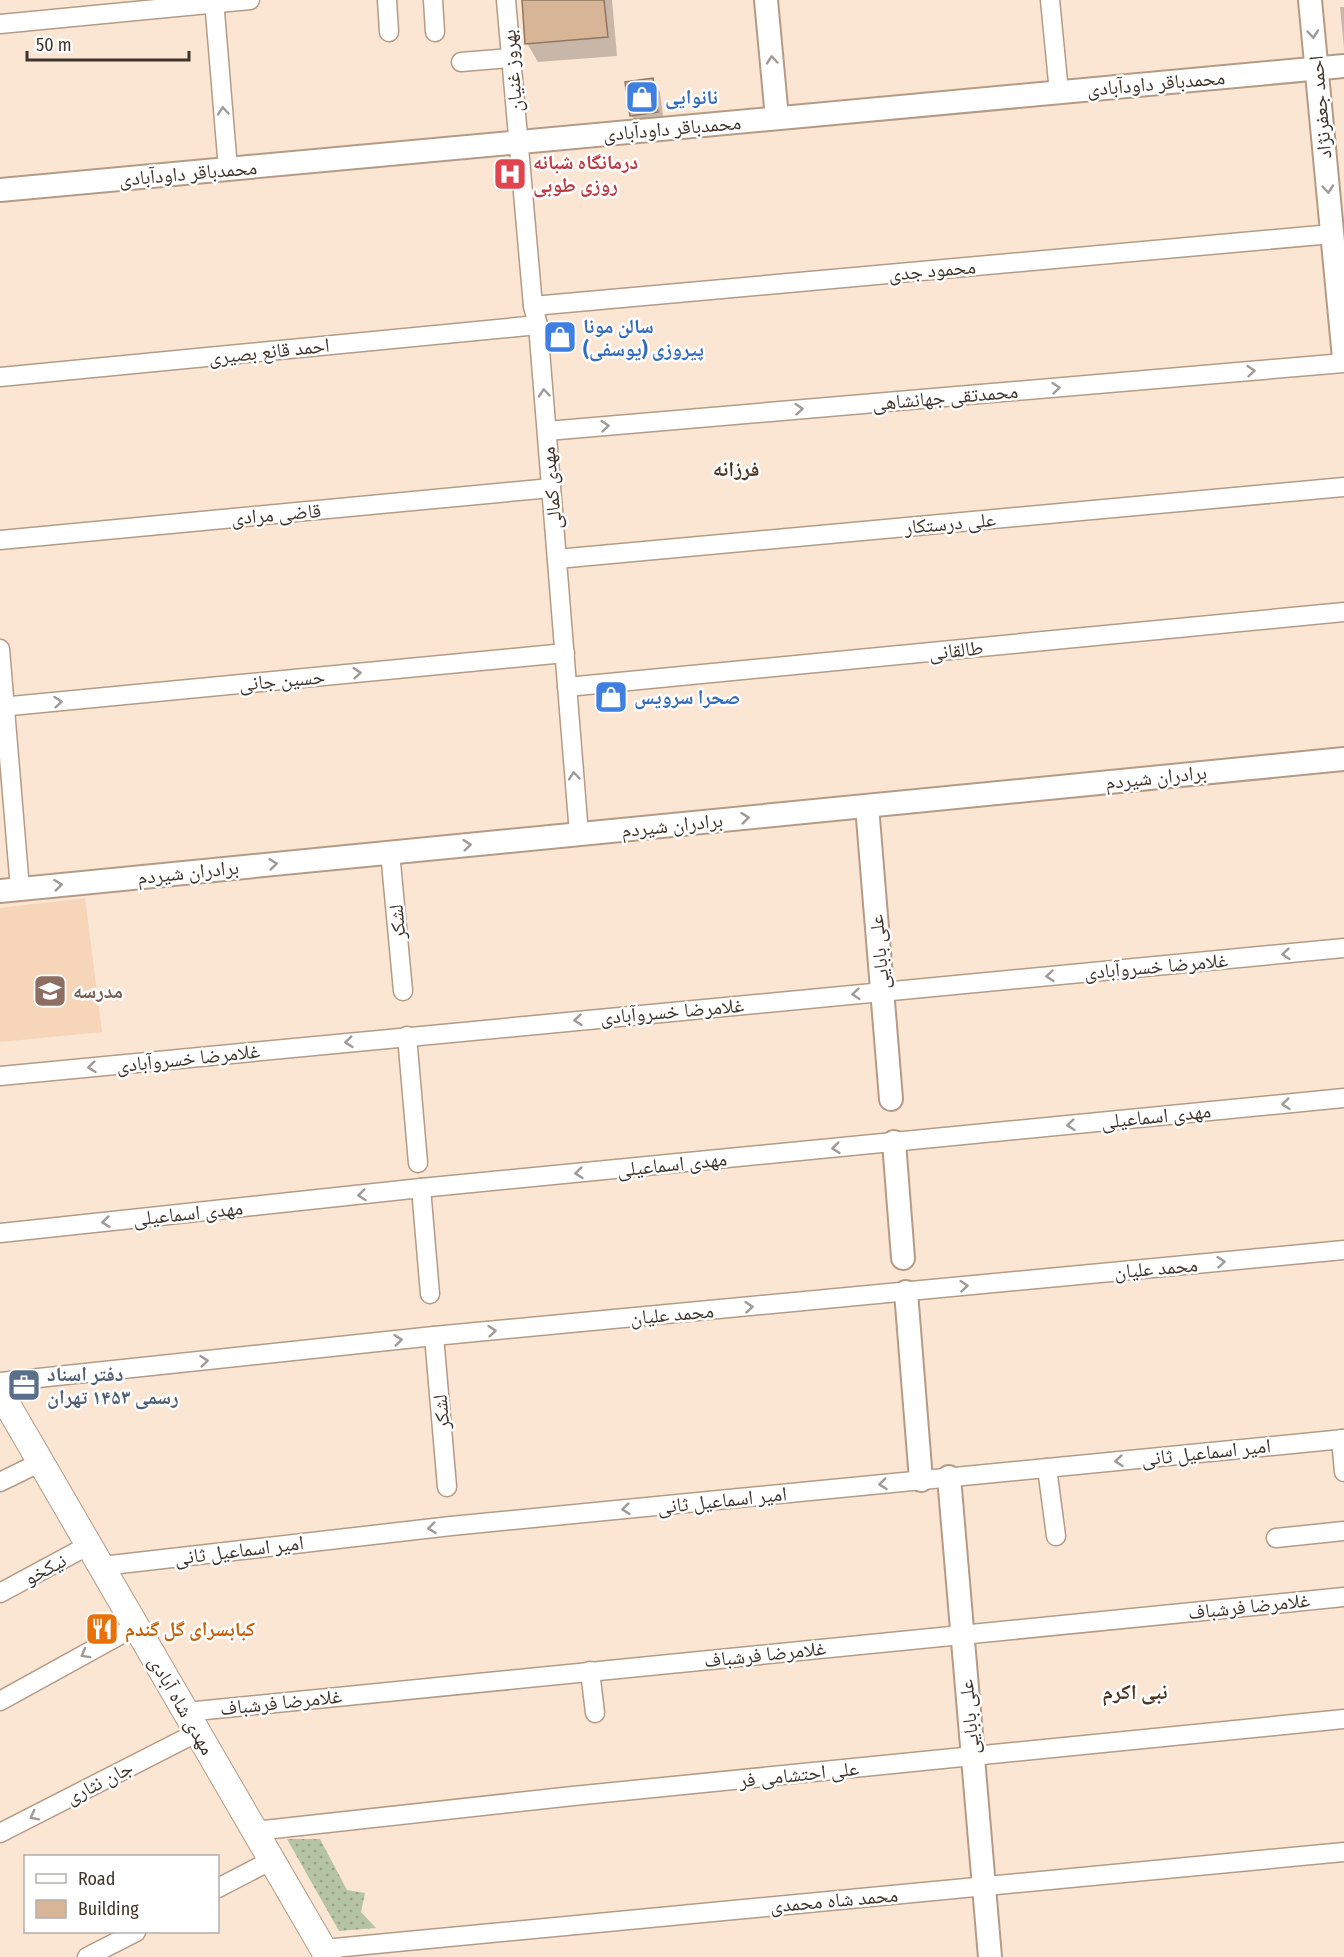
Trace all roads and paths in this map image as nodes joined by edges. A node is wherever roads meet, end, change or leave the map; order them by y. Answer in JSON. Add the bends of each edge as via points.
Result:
{"nodes":[{"id":1,"x":249,"y":0,"type":"edge"},
{"id":2,"x":387,"y":0,"type":"edge"},
{"id":3,"x":433,"y":0,"type":"edge"},
{"id":4,"x":506,"y":0,"type":"edge"},
{"id":5,"x":766,"y":0,"type":"edge"},
{"id":6,"x":1050,"y":0,"type":"edge"},
{"id":7,"x":1310,"y":0,"type":"edge"},
{"id":8,"x":214,"y":1,"type":"edge"},
{"id":9,"x":0,"y":24,"type":"edge"},
{"id":10,"x":389,"y":32,"type":"dead end"},
{"id":11,"x":435,"y":32,"type":"dead end"},
{"id":12,"x":511,"y":58,"type":"junction"},
{"id":13,"x":461,"y":62,"type":"dead end"},
{"id":14,"x":1344,"y":66,"type":"edge"},
{"id":15,"x":1317,"y":68,"type":"junction"},
{"id":16,"x":1059,"y":92,"type":"junction"},
{"id":17,"x":777,"y":118,"type":"junction"},
{"id":18,"x":518,"y":142,"type":"junction"},
{"id":19,"x":228,"y":169,"type":"junction"},
{"id":20,"x":0,"y":190,"type":"edge"},
{"id":21,"x":1337,"y":246,"type":"edge"},
{"id":22,"x":533,"y":306,"type":"junction"},
{"id":23,"x":538,"y":325,"type":"junction"},
{"id":24,"x":1344,"y":358,"type":"edge"},
{"id":25,"x":1344,"y":363,"type":"edge"},
{"id":26,"x":0,"y":377,"type":"edge"},
{"id":27,"x":547,"y":430,"type":"junction"},
{"id":28,"x":1344,"y":486,"type":"edge"},
{"id":29,"x":551,"y":488,"type":"junction"},
{"id":30,"x":0,"y":540,"type":"edge"},
{"id":31,"x":557,"y":559,"type":"junction"},
{"id":32,"x":1344,"y":612,"type":"edge"},
{"id":33,"x":0,"y":650,"type":"edge"},
{"id":34,"x":565,"y":653,"type":"junction"},
{"id":35,"x":567,"y":687,"type":"junction"},
{"id":36,"x":2,"y":707,"type":"edge"},
{"id":37,"x":1344,"y":759,"type":"edge"},
{"id":38,"x":867,"y":806,"type":"junction"},
{"id":39,"x":579,"y":834,"type":"junction"},
{"id":40,"x":390,"y":852,"type":"junction"},
{"id":41,"x":10,"y":890,"type":"edge"},
{"id":42,"x":1344,"y":948,"type":"edge"},
{"id":43,"x":403,"y":991,"type":"dead end"},
{"id":44,"x":882,"y":992,"type":"junction"},
{"id":45,"x":407,"y":1036,"type":"junction"},
{"id":46,"x":0,"y":1076,"type":"edge"},
{"id":47,"x":1344,"y":1098,"type":"edge"},
{"id":48,"x":891,"y":1099,"type":"dead end"},
{"id":49,"x":894,"y":1142,"type":"junction"},
{"id":50,"x":418,"y":1163,"type":"dead end"},
{"id":51,"x":421,"y":1188,"type":"junction"},
{"id":52,"x":0,"y":1233,"type":"edge"},
{"id":53,"x":1344,"y":1250,"type":"edge"},
{"id":54,"x":903,"y":1258,"type":"dead end"},
{"id":55,"x":906,"y":1292,"type":"junction"},
{"id":56,"x":430,"y":1294,"type":"dead end"},
{"id":57,"x":434,"y":1336,"type":"junction"},
{"id":58,"x":0,"y":1382,"type":"edge"},
{"id":59,"x":0,"y":1392,"type":"edge"},
{"id":60,"x":1342,"y":1439,"type":"edge"},
{"id":61,"x":41,"y":1462,"type":"junction"},
{"id":62,"x":1047,"y":1468,"type":"junction"},
{"id":63,"x":1344,"y":1472,"type":"edge"},
{"id":64,"x":949,"y":1477,"type":"junction"},
{"id":65,"x":921,"y":1480,"type":"junction"},
{"id":66,"x":0,"y":1482,"type":"edge"},
{"id":67,"x":447,"y":1487,"type":"dead end"},
{"id":68,"x":1344,"y":1531,"type":"edge"},
{"id":69,"x":1056,"y":1536,"type":"dead end"},
{"id":70,"x":1276,"y":1538,"type":"dead end"},
{"id":71,"x":95,"y":1556,"type":"junction"},
{"id":72,"x":0,"y":1593,"type":"edge"},
{"id":73,"x":1344,"y":1597,"type":"edge"},
{"id":74,"x":136,"y":1626,"type":"junction"},
{"id":75,"x":962,"y":1634,"type":"junction"},
{"id":76,"x":590,"y":1671,"type":"junction"},
{"id":77,"x":0,"y":1701,"type":"edge"},
{"id":78,"x":595,"y":1713,"type":"dead end"},
{"id":79,"x":1344,"y":1719,"type":"edge"},
{"id":80,"x":192,"y":1722,"type":"junction"},
{"id":81,"x":973,"y":1756,"type":"junction"},
{"id":82,"x":255,"y":1831,"type":"junction"},
{"id":83,"x":0,"y":1833,"type":"edge"},
{"id":84,"x":1344,"y":1852,"type":"edge"},
{"id":85,"x":272,"y":1860,"type":"junction"},
{"id":86,"x":984,"y":1886,"type":"junction"},
{"id":87,"x":219,"y":1887,"type":"edge"},
{"id":88,"x":134,"y":1933,"type":"edge"},
{"id":89,"x":326,"y":1953,"type":"edge"},
{"id":90,"x":87,"y":1957,"type":"edge"},
{"id":91,"x":990,"y":1957,"type":"edge"}],
"edges":[{"from":1,"to":8,"type":"street"},
{"from":2,"to":10,"type":"street"},
{"from":3,"to":11,"type":"street"},
{"from":4,"to":12,"type":"street","name":"بهروز غنیان"},
{"from":17,"to":5,"type":"street","one_way":true},
{"from":6,"to":16,"type":"street"},
{"from":7,"to":15,"type":"street","name":"احمد جعفرنژاد","one_way":true},
{"from":8,"to":9,"type":"street"},
{"from":19,"to":8,"type":"street","one_way":true},
{"from":12,"to":13,"type":"street"},
{"from":12,"to":18,"type":"street","name":"بهروز غنیان"},
{"from":14,"to":15,"type":"street","name":"محمدباقر داودآبادی"},
{"from":15,"to":16,"type":"street","name":"محمدباقر داودآبادی"},
{"from":15,"to":21,"type":"street","name":"احمد جعفرنژاد","one_way":true},
{"from":16,"to":17,"type":"street","name":"محمدباقر داودآبادی"},
{"from":17,"to":18,"type":"street","name":"محمدباقر داودآبادی"},
{"from":18,"to":19,"type":"street","name":"محمدباقر داودآبادی"},
{"from":18,"to":22,"type":"street","name":"مهدی کمالی"},
{"from":19,"to":20,"type":"street","name":"محمدباقر داودآبادی"},
{"from":21,"to":22,"type":"street","name":"محمود جدی"},
{"from":21,"to":24,"type":"street","name":"احمد جعفرنژاد"},
{"from":22,"to":23,"type":"street","name":"مهدی کمالی"},
{"from":23,"to":26,"type":"street","name":"احمد قانع بصیری"},
{"from":27,"to":23,"type":"street","name":"مهدی کمالی","one_way":true},
{"from":27,"to":25,"type":"street","name":"محمدتقی جهانشاهی","one_way":true},
{"from":27,"to":29,"type":"street","name":"مهدی کمالی"},
{"from":28,"to":31,"type":"street","name":"علی درستکار"},
{"from":29,"to":30,"type":"street","name":"قاضی مرادی"},
{"from":29,"to":31,"type":"street","name":"مهدی کمالی"},
{"from":31,"to":34,"type":"street","name":"مهدی کمالی"},
{"from":32,"to":35,"type":"street","name":"طالقانی"},
{"from":33,"to":36,"type":"street"},
{"from":34,"to":35,"type":"street","name":"مهدی کمالی"},
{"from":36,"to":34,"type":"street","name":"حسین جانی","one_way":true},
{"from":39,"to":35,"type":"street","name":"مهدی کمالی","one_way":true},
{"from":36,"to":41,"type":"street"},
{"from":37,"to":38,"type":"street","name":"برادران شیردم"},
{"from":39,"to":38,"type":"street","name":"برادران شیردم","one_way":true},
{"from":38,"to":44,"type":"street","name":"علی بابایی"},
{"from":40,"to":39,"type":"street","name":"برادران شیردم","one_way":true},
{"from":41,"to":40,"type":"street","name":"برادران شیردم","one_way":true},
{"from":40,"to":43,"type":"street","name":"لشكر"},
{"from":42,"to":44,"type":"street","name":"غلامرضا خسروآبادی","one_way":true},
{"from":44,"to":45,"type":"street","name":"غلامرضا خسروآبادی","one_way":true},
{"from":44,"to":48,"type":"street","name":"علی بابایی"},
{"from":45,"to":46,"type":"street","name":"غلامرضا خسروآبادی","one_way":true},
{"from":45,"to":50,"type":"street"},
{"from":47,"to":49,"type":"street","name":"مهدی اسماعیلی","one_way":true},
{"from":49,"to":51,"type":"street","name":"مهدی اسماعیلی","one_way":true},
{"from":49,"to":54,"type":"street"},
{"from":51,"to":52,"type":"street","name":"مهدی اسماعیلی","one_way":true},
{"from":51,"to":56,"type":"street"},
{"from":55,"to":53,"type":"street","name":"محمد علیان","one_way":true},
{"from":57,"to":55,"type":"street","name":"محمد علیان","one_way":true},
{"from":55,"to":65,"type":"street"},
{"from":58,"to":57,"type":"street","name":"محمد علیان","one_way":true},
{"from":57,"to":67,"type":"street","name":"لشكر"},
{"from":59,"to":61,"type":"main road","name":"مهدی شاه آبادی"},
{"from":60,"to":62,"type":"street","name":"امیر اسماعیل ثانی","one_way":true},
{"from":60,"to":63,"type":"street"},
{"from":61,"to":66,"type":"street"},
{"from":61,"to":71,"type":"main road","name":"مهدی شاه آبادی"},
{"from":62,"to":64,"type":"street","name":"امیر اسماعیل ثانی"},
{"from":62,"to":69,"type":"street"},
{"from":64,"to":65,"type":"street","name":"امیر اسماعیل ثانی"},
{"from":64,"to":75,"type":"street","name":"علی بابایی"},
{"from":65,"to":71,"type":"street","name":"امیر اسماعیل ثانی","one_way":true},
{"from":68,"to":70,"type":"street"},
{"from":71,"to":72,"type":"street","name":"نیکخو"},
{"from":71,"to":74,"type":"main road","name":"مهدی شاه آبادی"},
{"from":73,"to":75,"type":"street","name":"غلامرضا فرشباف"},
{"from":74,"to":77,"type":"street","one_way":true},
{"from":74,"to":80,"type":"main road","name":"مهدی شاه آبادی"},
{"from":75,"to":76,"type":"street","name":"غلامرضا فرشباف"},
{"from":75,"to":81,"type":"street","name":"علی بابایی"},
{"from":76,"to":78,"type":"street"},
{"from":76,"to":80,"type":"street","name":"غلامرضا فرشباف"},
{"from":79,"to":81,"type":"street","name":"علی احتشامی فر"},
{"from":80,"to":82,"type":"main road","name":"مهدی شاه آبادی"},
{"from":80,"to":83,"type":"street","name":"جان نثاری","one_way":true},
{"from":81,"to":82,"type":"street","name":"علی احتشامی فر"},
{"from":81,"to":86,"type":"street","name":"علی بابایی"},
{"from":82,"to":85,"type":"main road","name":"مهدی شاه آبادی"},
{"from":84,"to":86,"type":"street","name":"محمد شاه محمدی"},
{"from":85,"to":87,"type":"street"},
{"from":85,"to":89,"type":"main road","name":"مهدی شاه آبادی"},
{"from":86,"to":89,"type":"street","name":"محمد شاه محمدی"},
{"from":86,"to":91,"type":"street","name":"علی بابایی"},
{"from":88,"to":90,"type":"street"}]}
